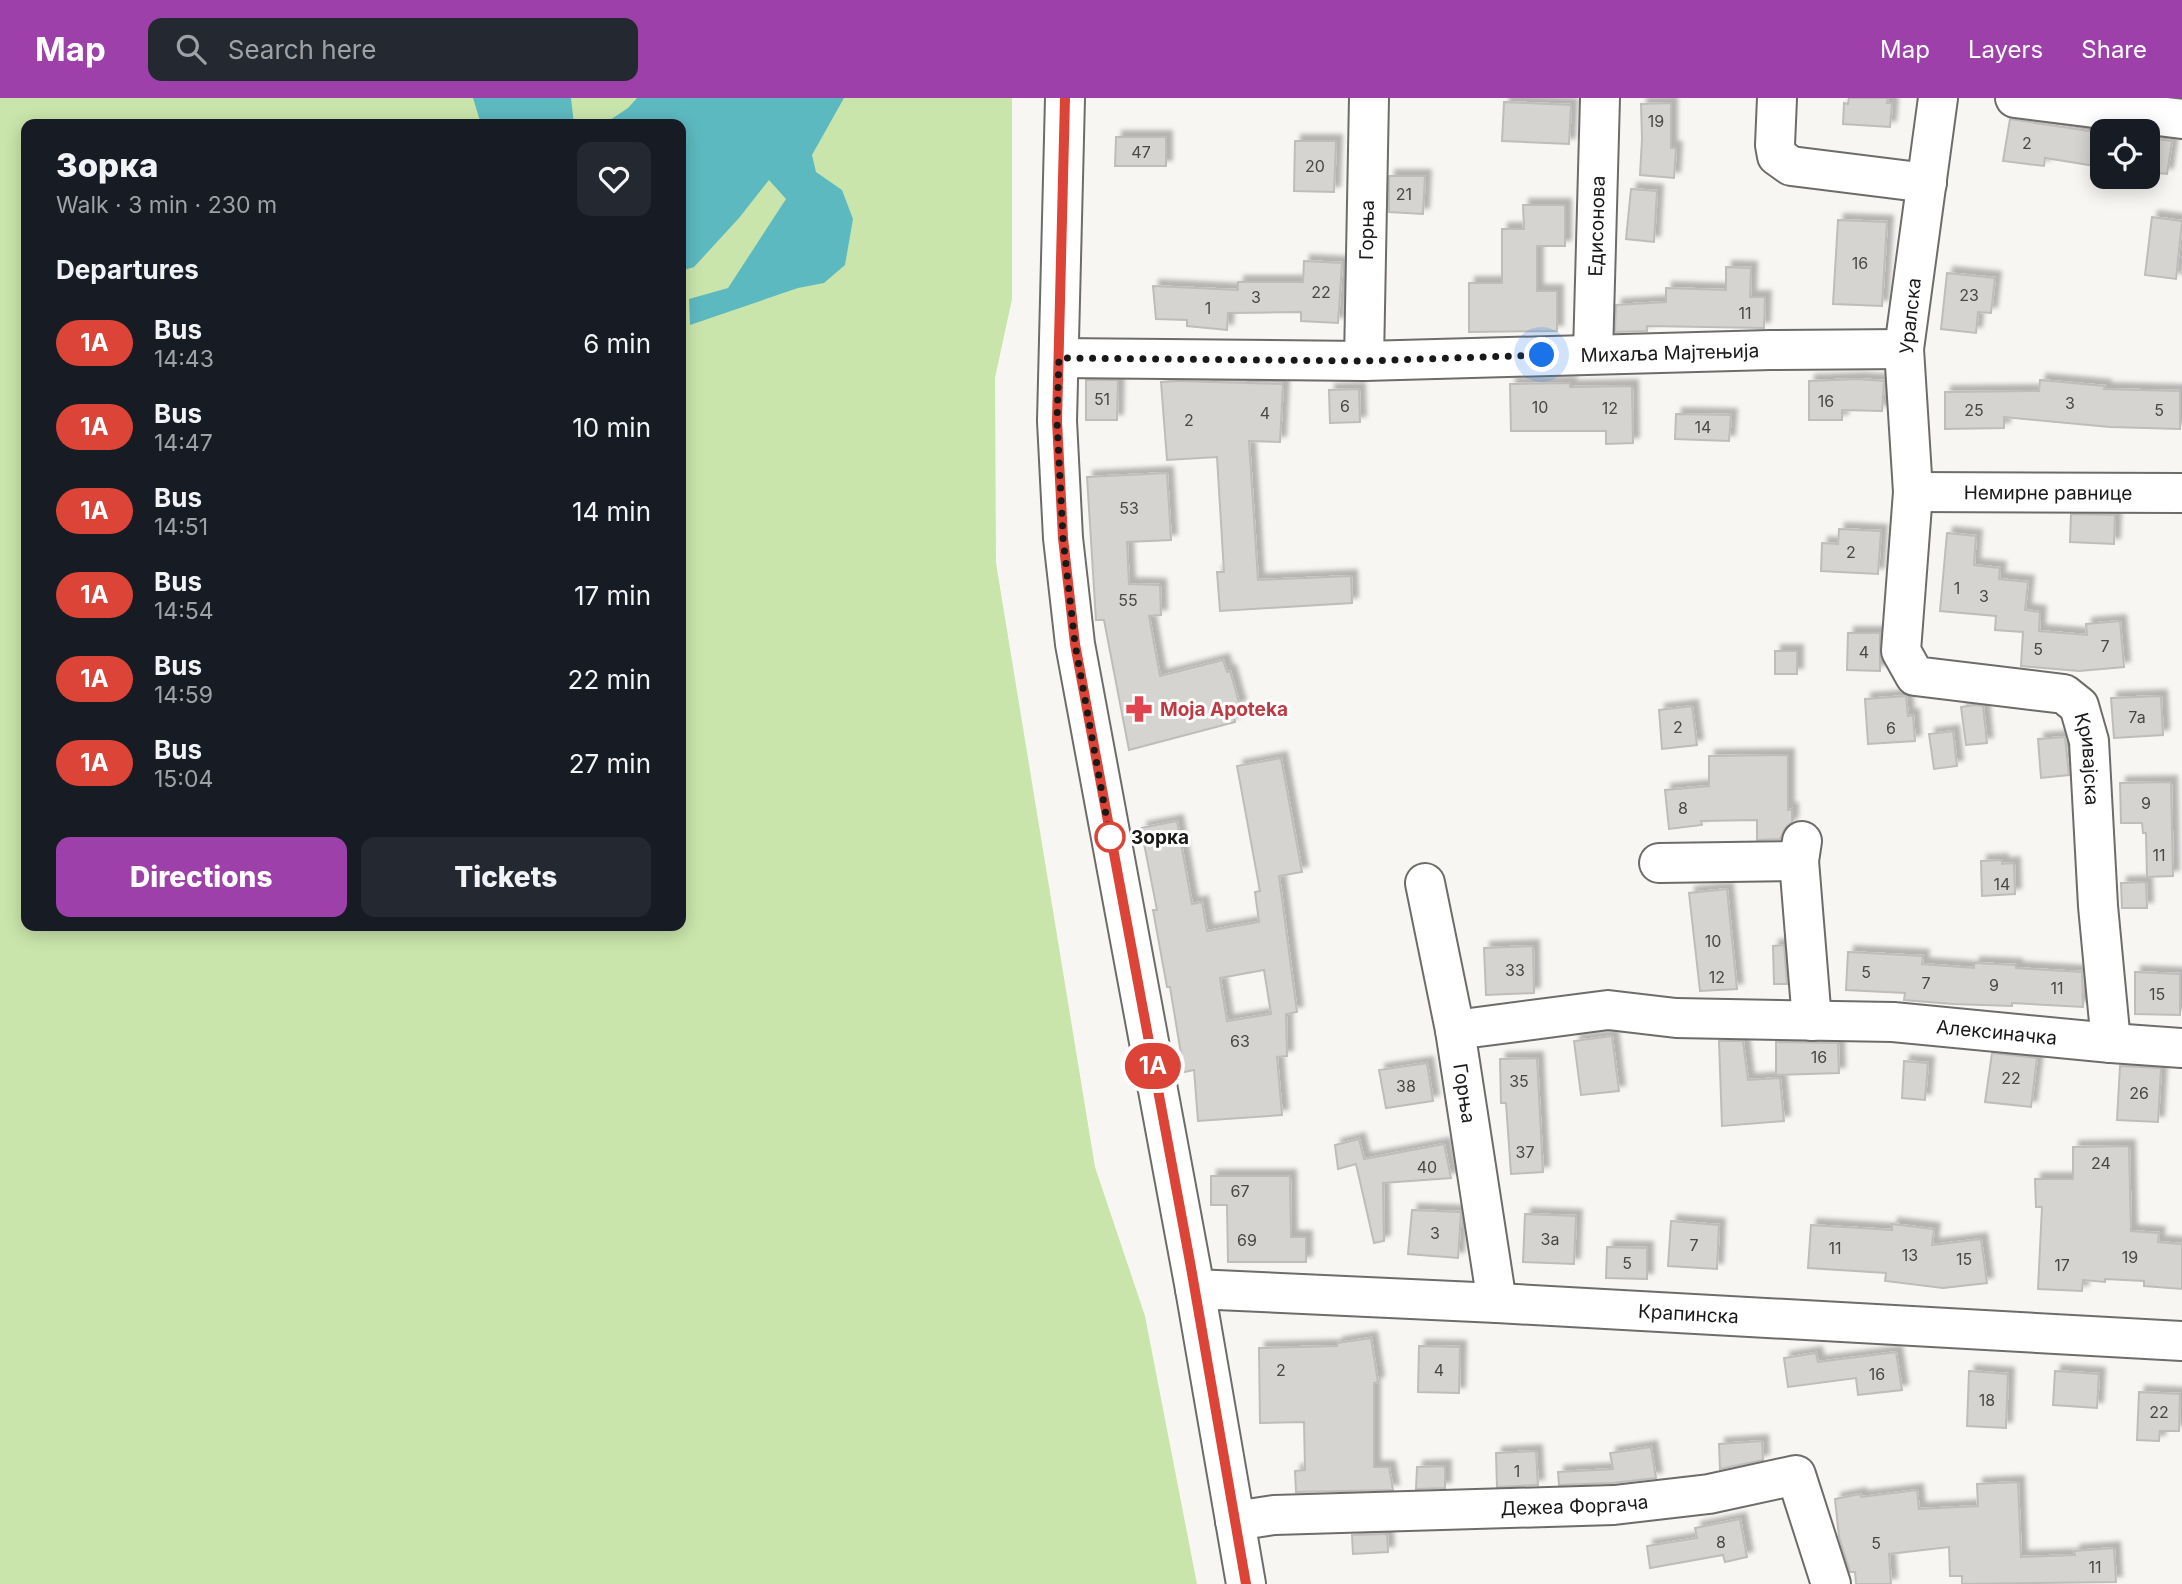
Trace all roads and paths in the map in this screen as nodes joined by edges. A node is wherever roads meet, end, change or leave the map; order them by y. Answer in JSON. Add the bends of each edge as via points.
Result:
{"nodes":[{"id":1,"x":1065,"y":98,"type":"edge"},
{"id":2,"x":1369,"y":98,"type":"edge"},
{"id":3,"x":1600,"y":98,"type":"edge"},
{"id":4,"x":1777,"y":98,"type":"edge"},
{"id":5,"x":1938,"y":98,"type":"edge"},
{"id":6,"x":2015,"y":98,"type":"edge"},
{"id":7,"x":2182,"y":119,"type":"edge"},
{"id":8,"x":1927,"y":183,"type":"junction"},
{"id":9,"x":1904,"y":349,"type":"junction"},
{"id":10,"x":1593,"y":354,"type":"junction"},
{"id":11,"x":1059,"y":358,"type":"junction"},
{"id":12,"x":1364,"y":361,"type":"junction"},
{"id":13,"x":1913,"y":492,"type":"junction"},
{"id":14,"x":2182,"y":493,"type":"edge"},
{"id":15,"x":1659,"y":863,"type":"dead end"},
{"id":16,"x":1425,"y":883,"type":"dead end"},
{"id":17,"x":1812,"y":1021,"type":"junction"},
{"id":18,"x":1455,"y":1030,"type":"junction"},
{"id":19,"x":2111,"y":1044,"type":"junction"},
{"id":20,"x":2182,"y":1048,"type":"edge"},
{"id":21,"x":1195,"y":1289,"type":"junction"},
{"id":22,"x":1497,"y":1303,"type":"junction"},
{"id":23,"x":2182,"y":1341,"type":"edge"},
{"id":24,"x":1235,"y":1521,"type":"junction"},
{"id":25,"x":1247,"y":1584,"type":"edge"},
{"id":26,"x":1831,"y":1584,"type":"edge"}],
"edges":[{"from":1,"to":11,"type":"street"},
{"from":2,"to":12,"type":"street","name":"Горња"},
{"from":3,"to":10,"type":"street","name":"Едисонова"},
{"from":4,"to":8,"type":"street","via":[[1777,156],[1791,166]]},
{"from":5,"to":8,"type":"street","name":"Уралска"},
{"from":6,"to":7,"type":"street"},
{"from":8,"to":9,"type":"street","name":"Уралска"},
{"from":9,"to":10,"type":"street","name":"Михаља Мајтењија"},
{"from":9,"to":13,"type":"street","name":"Уралска"},
{"from":10,"to":12,"type":"street","name":"Михаља Мајтењија"},
{"from":11,"to":12,"type":"street","name":"Михаља Мајтењија"},
{"from":11,"to":21,"type":"street","via":[[1063,538],[1075,644]]},
{"from":13,"to":14,"type":"street","name":"Немирне равнице"},
{"from":13,"to":19,"type":"street","name":"Кривајска","via":[[1901,650],[1915,676],[2064,694],[2079,706],[2089,741]]},
{"from":15,"to":17,"type":"street","via":[[1801,851]]},
{"from":16,"to":18,"type":"street","name":"Горња"},
{"from":17,"to":18,"type":"street","name":"Алексиначка","via":[[1676,1018],[1608,1010]]},
{"from":17,"to":19,"type":"street","name":"Алексиначка","via":[[1893,1022]]},
{"from":18,"to":22,"type":"street","name":"Горња"},
{"from":19,"to":20,"type":"street","name":"Алексиначка"},
{"from":21,"to":22,"type":"street","name":"Крапинска"},
{"from":21,"to":24,"type":"street"},
{"from":22,"to":23,"type":"street","name":"Крапинска"},
{"from":24,"to":25,"type":"street"},
{"from":24,"to":26,"type":"street","name":"Дежеа Форгача","via":[[1274,1514],[1614,1505],[1709,1494],[1796,1475]]}]}
